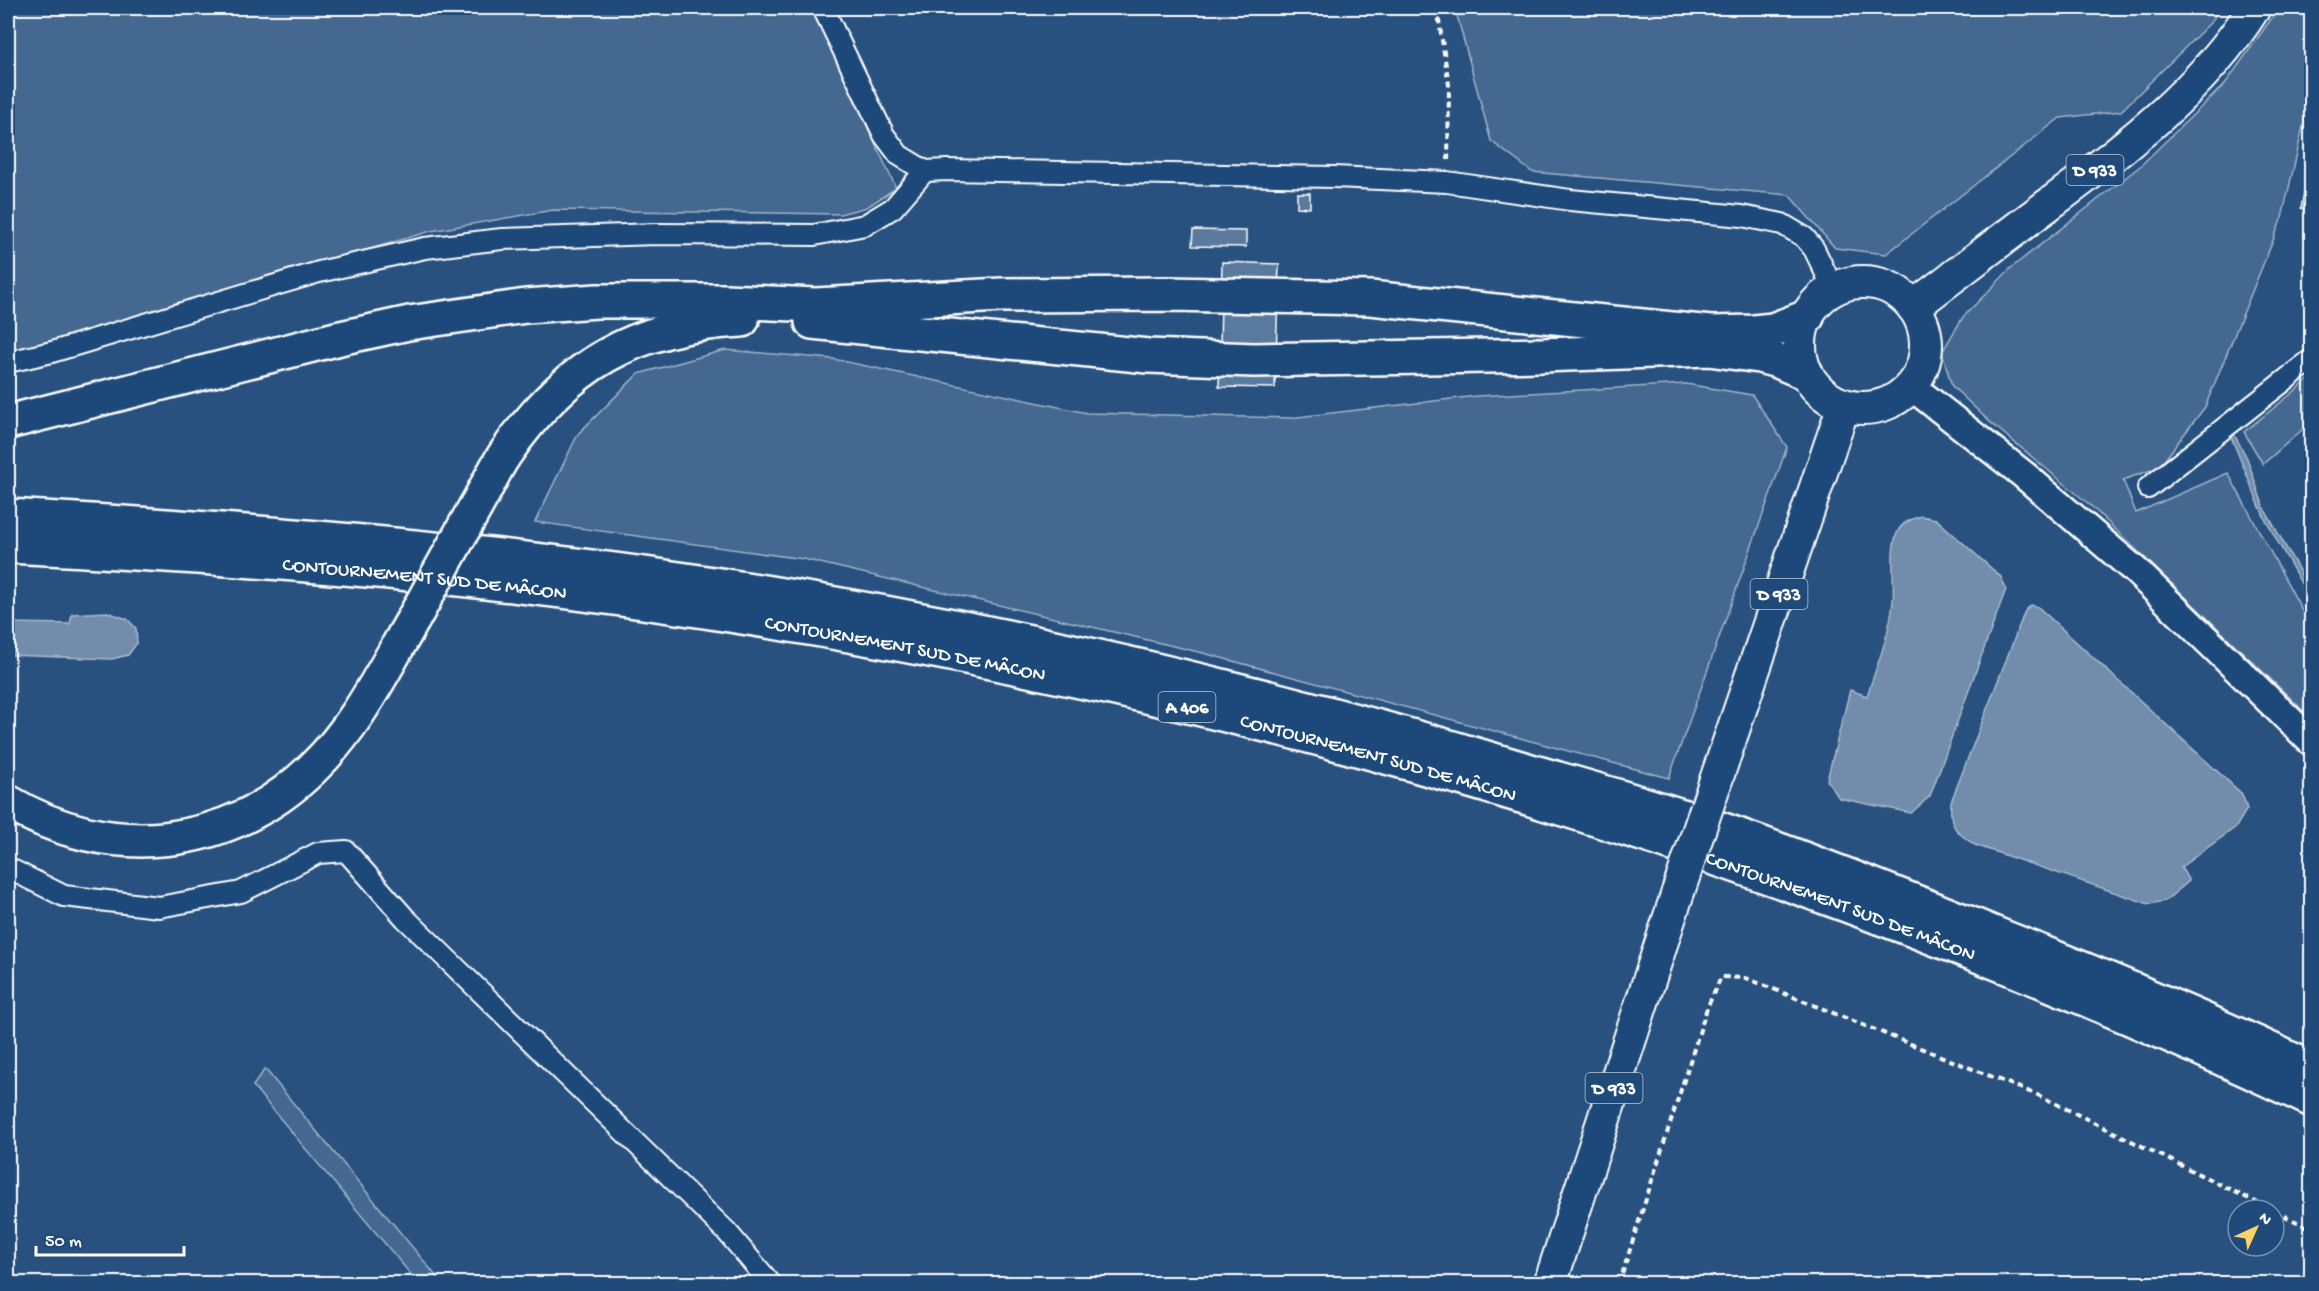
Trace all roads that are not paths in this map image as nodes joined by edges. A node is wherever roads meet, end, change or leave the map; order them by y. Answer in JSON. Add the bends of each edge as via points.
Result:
{"nodes":[{"id":1,"x":823,"y":8,"type":"edge"},
{"id":2,"x":2254,"y":8,"type":"edge"},
{"id":3,"x":925,"y":171,"type":"junction"},
{"id":4,"x":1834,"y":290,"type":"junction"},
{"id":5,"x":1913,"y":307,"type":"junction"},
{"id":6,"x":1807,"y":317,"type":"junction"},
{"id":7,"x":2312,"y":358,"type":"edge"},
{"id":8,"x":8,"y":362,"type":"edge"},
{"id":9,"x":1806,"y":373,"type":"junction"},
{"id":10,"x":1911,"y":386,"type":"junction"},
{"id":11,"x":1844,"y":405,"type":"junction"},
{"id":12,"x":8,"y":422,"type":"edge"},
{"id":13,"x":2148,"y":488,"type":"dead end"},
{"id":14,"x":8,"y":516,"type":"edge"},
{"id":15,"x":8,"y":546,"type":"edge"},
{"id":16,"x":2312,"y":742,"type":"edge"},
{"id":17,"x":8,"y":802,"type":"edge"},
{"id":18,"x":8,"y":868,"type":"edge"},
{"id":19,"x":2312,"y":1069,"type":"edge"},
{"id":20,"x":2312,"y":1100,"type":"edge"},
{"id":21,"x":771,"y":1284,"type":"edge"},
{"id":22,"x":1550,"y":1284,"type":"edge"}],
"edges":[{"from":1,"to":3,"type":"street","via":[[884,135],[899,155]]},
{"from":2,"to":5,"type":"main road","number":"D 933","via":[[2193,84],[2153,122]]},
{"from":3,"to":4,"type":"street","via":[[1448,182],[1570,200],[1767,220],[1804,237]]},
{"from":3,"to":8,"type":"street","via":[[893,208],[865,225],[814,235],[657,234],[502,239],[425,248],[319,272]]},
{"from":4,"to":5,"type":"main road","via":[[1848,284],[1876,284],[1890,289]]},
{"from":4,"to":6,"type":"main road"},
{"from":5,"to":10,"type":"main road","via":[[1921,322],[1925,347],[1920,371]]},
{"from":6,"to":9,"type":"main road","via":[[1800,339]]},
{"from":6,"to":12,"type":"highway","via":[[1773,330],[1711,333],[1370,298],[1013,295],[816,305],[597,301],[491,310],[409,323]]},
{"from":7,"to":13,"type":"street"},
{"from":9,"to":11,"type":"main road","via":[[1829,399]]},
{"from":9,"to":17,"type":"highway","bridge":true,"via":[[1759,356],[1683,348],[1541,355],[1254,360],[1148,356],[802,321],[719,321],[659,332],[594,361],[528,423],[504,455],[364,704],[314,768],[276,800],[208,831],[159,840],[90,835],[57,826]]},
{"from":10,"to":11,"type":"main road","via":[[1881,406]]},
{"from":10,"to":16,"type":"main road","via":[[2024,475],[2136,572]]},
{"from":11,"to":22,"type":"main road","number":"D 933","bridge":true},
{"from":14,"to":19,"type":"highway","name":"CONTOURNEMENT SUD DE MÂCON","number":"A 406","via":[[329,537],[653,575],[881,613],[1274,698],[1418,737],[1708,825],[2069,963]]},
{"from":15,"to":20,"type":"highway","name":"CONTOURNEMENT SUD DE MÂCON","number":"A 406","via":[[335,566],[621,599],[980,660],[1168,702],[1427,769],[1695,851],[2044,982]]},
{"from":18,"to":21,"type":"street","via":[[64,896],[159,907],[241,892],[318,853],[346,851],[405,918],[727,1232]]}]}
